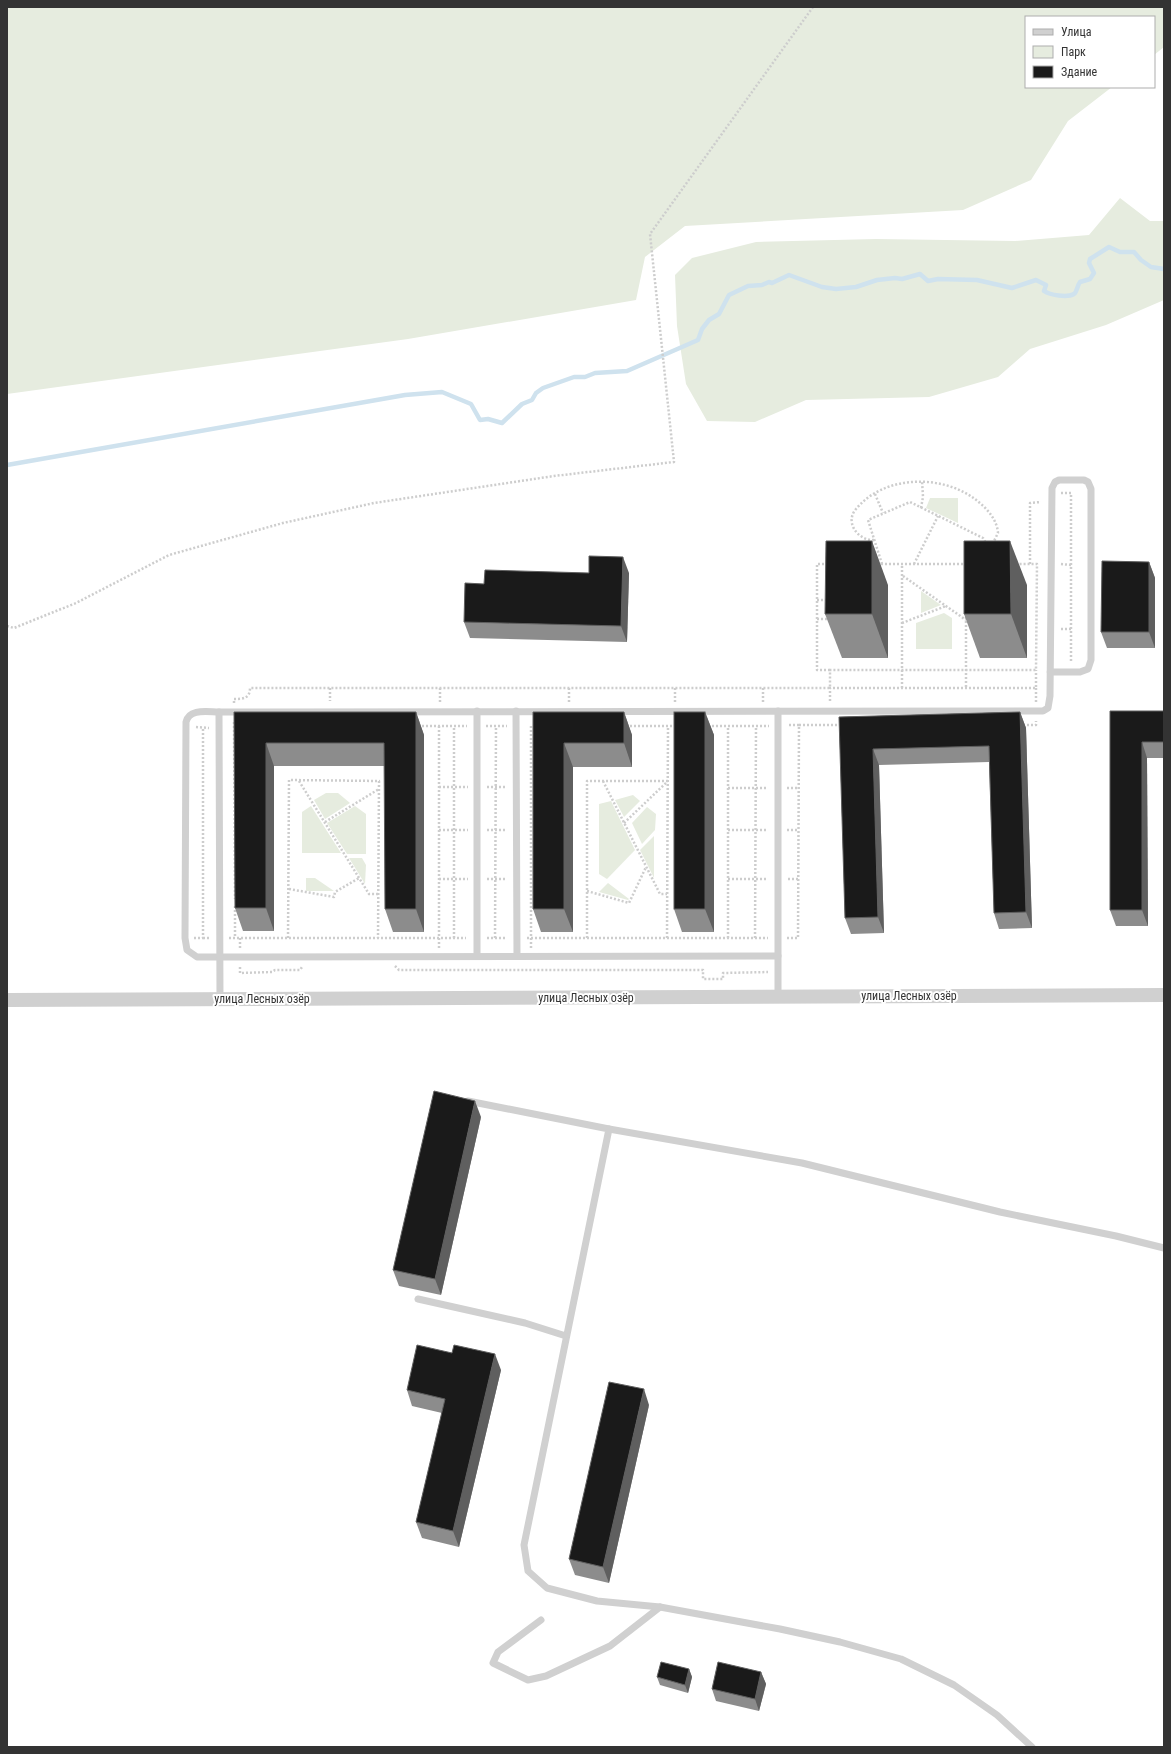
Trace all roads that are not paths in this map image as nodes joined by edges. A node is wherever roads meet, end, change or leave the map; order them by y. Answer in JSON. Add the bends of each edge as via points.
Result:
{"nodes":[{"id":1,"x":1050,"y":672,"type":"junction"},
{"id":2,"x":778,"y":711,"type":"junction"},
{"id":3,"x":219,"y":712,"type":"junction"},
{"id":4,"x":477,"y":712,"type":"junction"},
{"id":5,"x":516,"y":712,"type":"junction"},
{"id":6,"x":477,"y":956,"type":"junction"},
{"id":7,"x":517,"y":956,"type":"junction"},
{"id":8,"x":778,"y":956,"type":"junction"},
{"id":9,"x":220,"y":957,"type":"junction"},
{"id":10,"x":1164,"y":995,"type":"edge"},
{"id":11,"x":778,"y":997,"type":"junction"},
{"id":12,"x":220,"y":999,"type":"junction"},
{"id":13,"x":7,"y":1000,"type":"edge"},
{"id":14,"x":460,"y":1099,"type":"edge"},
{"id":15,"x":609,"y":1129,"type":"junction"},
{"id":16,"x":1164,"y":1248,"type":"edge"},
{"id":17,"x":418,"y":1299,"type":"dead end"},
{"id":18,"x":566,"y":1336,"type":"junction"},
{"id":19,"x":660,"y":1607,"type":"junction"},
{"id":20,"x":541,"y":1620,"type":"dead end"},
{"id":21,"x":1032,"y":1747,"type":"edge"}],
"edges":[{"from":1,"to":1,"type":"lane","via":[[1052,488],[1059,480],[1084,480],[1091,489],[1091,660],[1088,669],[1080,672]]},
{"from":1,"to":2,"type":"lane","via":[[1048,708],[1038,712]]},
{"from":2,"to":5,"type":"lane"},
{"from":2,"to":8,"type":"lane"},
{"from":3,"to":4,"type":"lane"},
{"from":3,"to":9,"type":"lane"},
{"from":3,"to":9,"type":"lane","via":[[194,712],[186,722],[185,938],[187,950],[191,954],[198,957]]},
{"from":4,"to":5,"type":"lane"},
{"from":4,"to":6,"type":"lane"},
{"from":5,"to":7,"type":"lane"},
{"from":6,"to":7,"type":"lane"},
{"from":6,"to":9,"type":"lane"},
{"from":7,"to":8,"type":"lane"},
{"from":8,"to":11,"type":"lane"},
{"from":9,"to":12,"type":"lane"},
{"from":10,"to":11,"type":"street","name":"улица Лесных озёр"},
{"from":11,"to":12,"type":"street","name":"улица Лесных озёр"},
{"from":12,"to":13,"type":"street","name":"улица Лесных озёр"},
{"from":14,"to":15,"type":"lane"},
{"from":15,"to":16,"type":"lane","via":[[802,1163],[1000,1212]]},
{"from":15,"to":18,"type":"lane"},
{"from":17,"to":18,"type":"lane","via":[[525,1323]]},
{"from":18,"to":19,"type":"lane","via":[[524,1546],[528,1571],[547,1588],[596,1601]]},
{"from":19,"to":20,"type":"lane","via":[[610,1646],[546,1676],[528,1680],[493,1663],[498,1652]]},
{"from":19,"to":21,"type":"lane","via":[[780,1629],[901,1659],[954,1685],[997,1715]]}]}
